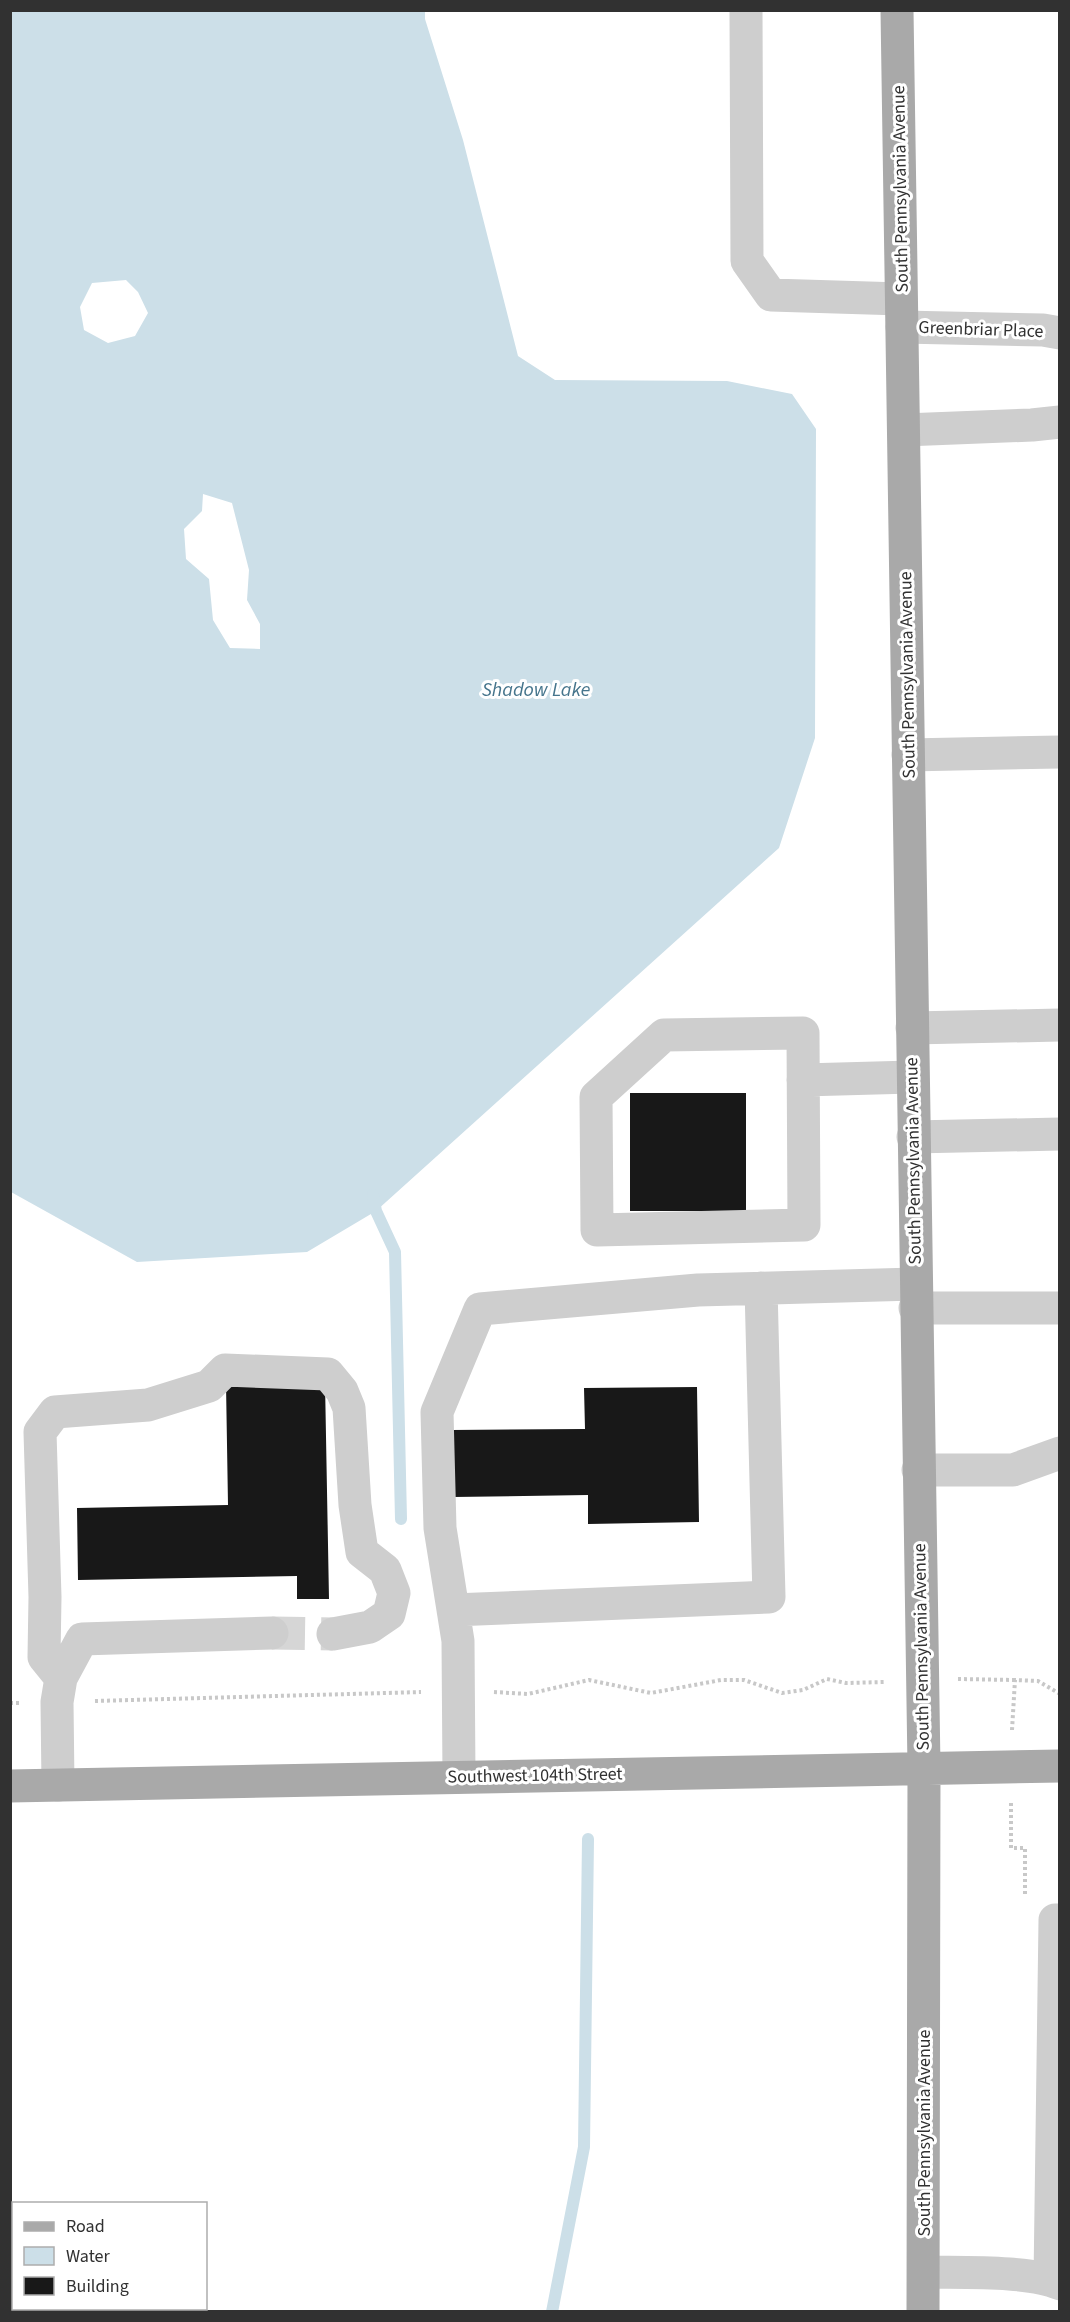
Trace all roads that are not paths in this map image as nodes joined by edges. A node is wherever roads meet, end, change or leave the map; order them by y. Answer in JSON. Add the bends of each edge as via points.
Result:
{"nodes":[{"id":1,"x":746,"y":10,"type":"edge"},
{"id":2,"x":897,"y":10,"type":"edge"},
{"id":3,"x":902,"y":313,"type":"junction"},
{"id":4,"x":1059,"y":333,"type":"edge"},
{"id":5,"x":1059,"y":422,"type":"edge"},
{"id":6,"x":904,"y":430,"type":"junction"},
{"id":7,"x":1059,"y":752,"type":"edge"},
{"id":8,"x":908,"y":755,"type":"junction"},
{"id":9,"x":1059,"y":1025,"type":"edge"},
{"id":10,"x":912,"y":1028,"type":"junction"},
{"id":11,"x":912,"y":1077,"type":"junction"},
{"id":12,"x":803,"y":1080,"type":"junction"},
{"id":13,"x":1059,"y":1134,"type":"edge"},
{"id":14,"x":913,"y":1137,"type":"junction"},
{"id":15,"x":761,"y":1288,"type":"junction"},
{"id":16,"x":915,"y":1296,"type":"junction"},
{"id":17,"x":1059,"y":1308,"type":"edge"},
{"id":18,"x":1059,"y":1454,"type":"edge"},
{"id":19,"x":918,"y":1470,"type":"junction"},
{"id":20,"x":453,"y":1610,"type":"junction"},
{"id":21,"x":272,"y":1633,"type":"tunnel mouth"},
{"id":22,"x":333,"y":1634,"type":"tunnel mouth"},
{"id":23,"x":59,"y":1690,"type":"junction"},
{"id":24,"x":1059,"y":1766,"type":"edge"},
{"id":25,"x":924,"y":1767,"type":"junction"},
{"id":26,"x":459,"y":1777,"type":"junction"},
{"id":27,"x":58,"y":1785,"type":"junction"},
{"id":28,"x":10,"y":1786,"type":"edge"},
{"id":29,"x":1057,"y":1920,"type":"edge"},
{"id":30,"x":1056,"y":2161,"type":"edge"},
{"id":31,"x":924,"y":2271,"type":"junction"},
{"id":32,"x":1054,"y":2281,"type":"edge"},
{"id":33,"x":923,"y":2312,"type":"edge"}],
"edges":[{"from":1,"to":3,"type":"street","name":"Greenbriar Place","via":[[747,261],[771,295]]},
{"from":2,"to":3,"type":"main road","name":"South Pennsylvania Avenue"},
{"from":3,"to":4,"type":"street","name":"Greenbriar Place"},
{"from":3,"to":6,"type":"main road","name":"South Pennsylvania Avenue"},
{"from":5,"to":6,"type":"street"},
{"from":6,"to":8,"type":"main road","name":"South Pennsylvania Avenue"},
{"from":7,"to":8,"type":"street"},
{"from":8,"to":10,"type":"main road","name":"South Pennsylvania Avenue"},
{"from":9,"to":10,"type":"street"},
{"from":10,"to":11,"type":"main road","name":"South Pennsylvania Avenue"},
{"from":11,"to":12,"type":"street"},
{"from":11,"to":14,"type":"main road","name":"South Pennsylvania Avenue"},
{"from":12,"to":12,"type":"street","via":[[803,1033],[664,1035],[596,1097],[597,1230],[804,1225]]},
{"from":13,"to":14,"type":"street"},
{"from":14,"to":16,"type":"main road","name":"South Pennsylvania Avenue"},
{"from":15,"to":16,"type":"street"},
{"from":15,"to":20,"type":"street","via":[[480,1309],[437,1412],[440,1528]]},
{"from":15,"to":20,"type":"street","via":[[770,1597]]},
{"from":16,"to":17,"type":"street"},
{"from":16,"to":19,"type":"main road","name":"South Pennsylvania Avenue"},
{"from":18,"to":19,"type":"street","via":[[1013,1470]]},
{"from":19,"to":25,"type":"main road","name":"South Pennsylvania Avenue"},
{"from":20,"to":26,"type":"street","via":[[458,1641]]},
{"from":21,"to":23,"type":"street","via":[[82,1639]]},
{"from":22,"to":23,"type":"street","via":[[370,1627],[389,1614],[394,1593],[385,1570],[362,1552],[349,1408],[328,1374],[225,1370],[208,1386],[148,1405],[56,1412],[40,1431],[44,1657]]},
{"from":23,"to":27,"type":"street"},
{"from":24,"to":25,"type":"main road","name":"Southwest 104th Street"},
{"from":25,"to":26,"type":"main road","name":"Southwest 104th Street"},
{"from":25,"to":31,"type":"main road","name":"South Pennsylvania Avenue"},
{"from":26,"to":27,"type":"main road","name":"Southwest 104th Street"},
{"from":27,"to":28,"type":"main road","name":"Southwest 104th Street"},
{"from":29,"to":30,"type":"street"},
{"from":30,"to":32,"type":"street"},
{"from":31,"to":32,"type":"street"},
{"from":31,"to":33,"type":"main road","name":"South Pennsylvania Avenue"}]}
